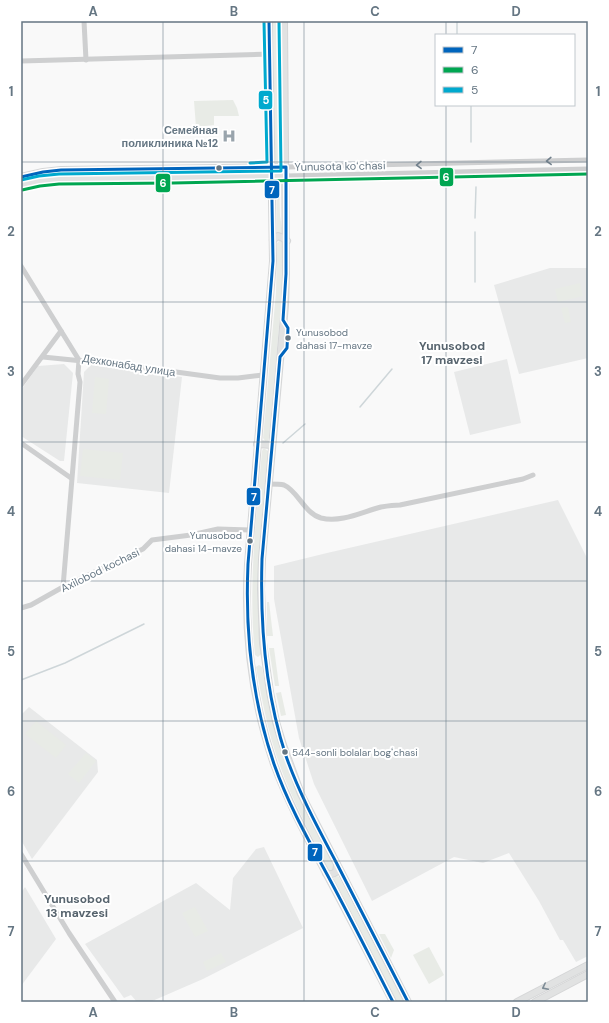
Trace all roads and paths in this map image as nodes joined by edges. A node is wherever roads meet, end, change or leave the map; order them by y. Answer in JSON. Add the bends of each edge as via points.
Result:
{"nodes":[{"id":1,"x":84,"y":21,"type":"edge"},
{"id":2,"x":269,"y":21,"type":"edge"},
{"id":3,"x":284,"y":21,"type":"edge"},
{"id":4,"x":270,"y":54,"type":"junction"},
{"id":5,"x":86,"y":60,"type":"junction"},
{"id":6,"x":21,"y":61,"type":"edge"},
{"id":7,"x":588,"y":160,"type":"edge"},
{"id":8,"x":272,"y":167,"type":"junction"},
{"id":9,"x":286,"y":167,"type":"junction"},
{"id":10,"x":588,"y":169,"type":"edge"},
{"id":11,"x":272,"y":176,"type":"junction"},
{"id":12,"x":286,"y":176,"type":"junction"},
{"id":13,"x":21,"y":177,"type":"edge"},
{"id":14,"x":21,"y":185,"type":"edge"},
{"id":15,"x":273,"y":240,"type":"junction"},
{"id":16,"x":287,"y":241,"type":"junction"},
{"id":17,"x":21,"y":266,"type":"edge"},
{"id":18,"x":61,"y":332,"type":"junction"},
{"id":19,"x":43,"y":357,"type":"junction"},
{"id":20,"x":70,"y":359,"type":"junction"},
{"id":21,"x":79,"y":360,"type":"junction"},
{"id":22,"x":78,"y":374,"type":"junction"},
{"id":23,"x":263,"y":375,"type":"junction"},
{"id":24,"x":21,"y":385,"type":"edge"},
{"id":25,"x":21,"y":443,"type":"edge"},
{"id":26,"x":257,"y":444,"type":"junction"},
{"id":27,"x":272,"y":446,"type":"junction"},
{"id":28,"x":533,"y":475,"type":"dead end"},
{"id":29,"x":71,"y":478,"type":"junction"},
{"id":30,"x":269,"y":484,"type":"junction"},
{"id":31,"x":250,"y":530,"type":"junction"},
{"id":32,"x":63,"y":587,"type":"junction"},
{"id":33,"x":21,"y":608,"type":"edge"},
{"id":34,"x":265,"y":660,"type":"junction"},
{"id":35,"x":252,"y":662,"type":"junction"},
{"id":36,"x":21,"y":854,"type":"edge"},
{"id":37,"x":337,"y":866,"type":"junction"},
{"id":38,"x":326,"y":873,"type":"junction"},
{"id":39,"x":588,"y":965,"type":"edge"},
{"id":40,"x":588,"y":974,"type":"edge"},
{"id":41,"x":116,"y":1002,"type":"edge"},
{"id":42,"x":393,"y":1002,"type":"edge"},
{"id":43,"x":408,"y":1002,"type":"edge"},
{"id":44,"x":517,"y":1002,"type":"edge"},
{"id":45,"x":535,"y":1002,"type":"edge"}],
"edges":[{"from":1,"to":5,"type":"street"},
{"from":2,"to":4,"type":"main road"},
{"from":3,"to":9,"type":"main road"},
{"from":4,"to":5,"type":"street"},
{"from":4,"to":8,"type":"main road"},
{"from":5,"to":6,"type":"street"},
{"from":7,"to":9,"type":"street","name":"Yunusota koʻchasi","one_way":true},
{"from":8,"to":9,"type":"main road","name":"Yunusota koʻchasi"},
{"from":8,"to":11,"type":"main road"},
{"from":8,"to":13,"type":"main road","name":"Yunusota koʻchasi","via":[[60,170]]},
{"from":9,"to":12,"type":"main road"},
{"from":10,"to":12,"type":"street","name":"Yunusota koʻchasi"},
{"from":11,"to":12,"type":"main road","name":"Yunusota koʻchasi"},
{"from":11,"to":14,"type":"main road","name":"Yunusota koʻchasi","via":[[59,179]]},
{"from":11,"to":15,"type":"main road"},
{"from":12,"to":16,"type":"main road"},
{"from":15,"to":16,"type":"main road","via":[[278,236]]},
{"from":15,"to":23,"type":"main road"},
{"from":16,"to":27,"type":"main road","via":[[285,305]]},
{"from":17,"to":18,"type":"street","name":"Дехконабад улица"},
{"from":18,"to":19,"type":"street"},
{"from":18,"to":21,"type":"street","name":"Дехконабад улица"},
{"from":19,"to":20,"type":"street"},
{"from":19,"to":24,"type":"street"},
{"from":20,"to":21,"type":"street"},
{"from":20,"to":22,"type":"street"},
{"from":21,"to":22,"type":"street"},
{"from":21,"to":23,"type":"street","name":"Дехконабад улица","via":[[220,378]]},
{"from":22,"to":29,"type":"street","via":[[80,382]]},
{"from":23,"to":26,"type":"main road"},
{"from":25,"to":29,"type":"street"},
{"from":26,"to":27,"type":"main road"},
{"from":26,"to":31,"type":"main road"},
{"from":27,"to":30,"type":"main road"},
{"from":28,"to":30,"type":"street","via":[[334,520],[314,515],[287,486]]},
{"from":29,"to":32,"type":"street"},
{"from":30,"to":34,"type":"main road","via":[[261,589]]},
{"from":31,"to":32,"type":"street","name":"Axilobod kochasi","via":[[218,529],[152,540],[143,549]]},
{"from":31,"to":35,"type":"main road","via":[[247,600]]},
{"from":32,"to":33,"type":"street","name":"Axilobod kochasi"},
{"from":34,"to":35,"type":"main road"},
{"from":34,"to":37,"type":"main road","via":[[274,713],[286,756],[305,803]]},
{"from":35,"to":38,"type":"main road","via":[[260,712],[275,764],[295,812]]},
{"from":36,"to":41,"type":"street","via":[[69,933]]},
{"from":37,"to":38,"type":"main road","via":[[334,874]]},
{"from":37,"to":43,"type":"main road"},
{"from":38,"to":42,"type":"main road"},
{"from":39,"to":44,"type":"main road","one_way":true},
{"from":40,"to":45,"type":"main road"}]}
